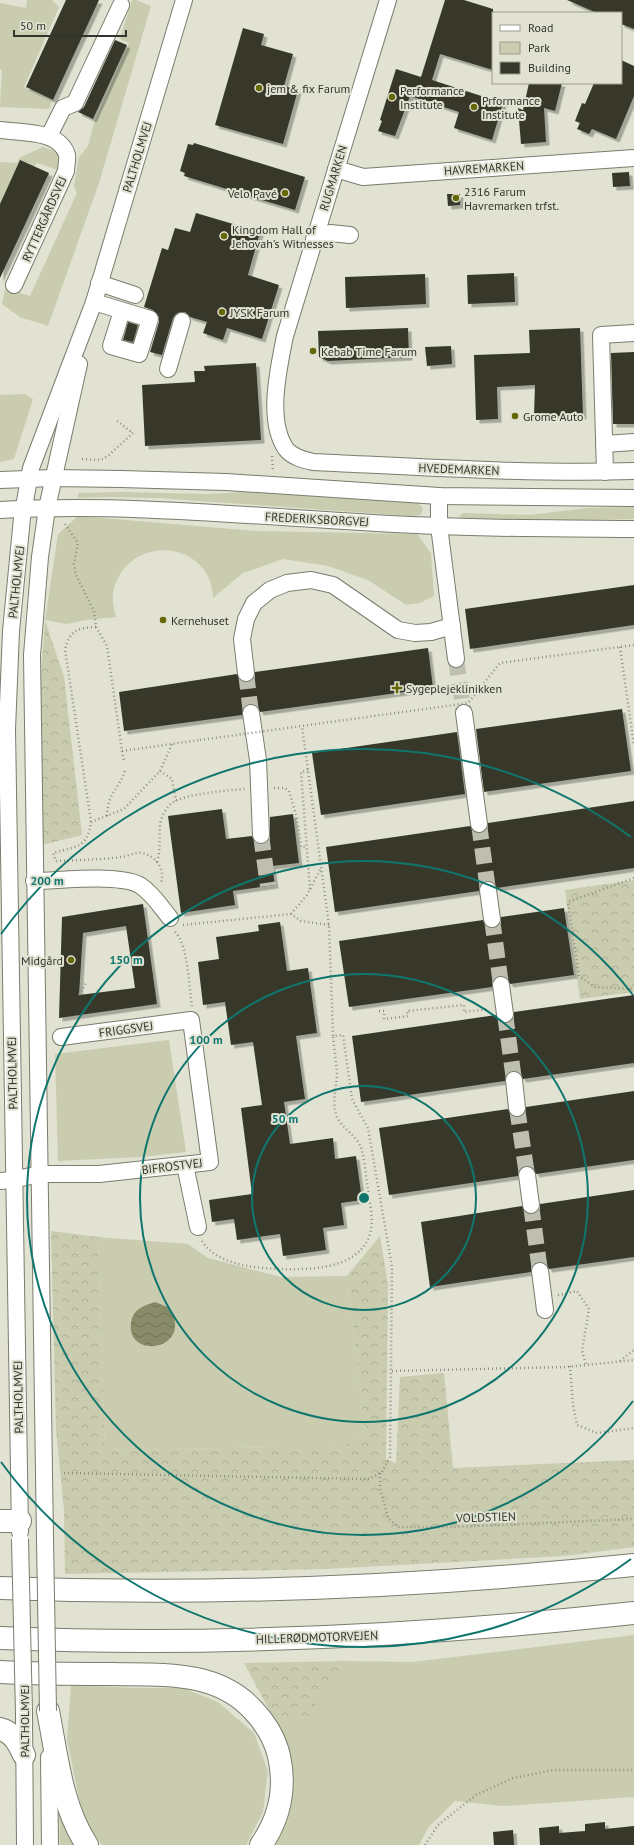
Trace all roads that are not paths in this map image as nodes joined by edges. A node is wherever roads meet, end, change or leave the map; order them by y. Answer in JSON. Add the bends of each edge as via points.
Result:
{"nodes":[{"id":1,"x":184,"y":0,"type":"edge"},
{"id":2,"x":388,"y":0,"type":"edge"},
{"id":3,"x":121,"y":5,"type":"dead end"},
{"id":4,"x":0,"y":130,"type":"edge"},
{"id":5,"x":49,"y":136,"type":"junction"},
{"id":6,"x":634,"y":158,"type":"edge"},
{"id":7,"x":336,"y":169,"type":"junction"},
{"id":8,"x":350,"y":235,"type":"dead end"},
{"id":9,"x":314,"y":239,"type":"junction"},
{"id":10,"x":99,"y":283,"type":"junction"},
{"id":11,"x":14,"y":285,"type":"dead end"},
{"id":12,"x":135,"y":295,"type":"dead end"},
{"id":13,"x":92,"y":308,"type":"junction"},
{"id":14,"x":122,"y":311,"type":"dead end"},
{"id":15,"x":182,"y":321,"type":"dead end"},
{"id":16,"x":634,"y":333,"type":"edge"},
{"id":17,"x":168,"y":368,"type":"dead end"},
{"id":18,"x":634,"y":442,"type":"edge"},
{"id":19,"x":604,"y":444,"type":"junction"},
{"id":20,"x":286,"y":450,"type":"joint"},
{"id":21,"x":634,"y":471,"type":"edge"},
{"id":22,"x":605,"y":472,"type":"junction"},
{"id":23,"x":29,"y":478,"type":"junction"},
{"id":24,"x":53,"y":478,"type":"junction"},
{"id":25,"x":0,"y":480,"type":"edge"},
{"id":26,"x":439,"y":496,"type":"junction"},
{"id":27,"x":634,"y":498,"type":"edge"},
{"id":28,"x":47,"y":508,"type":"junction"},
{"id":29,"x":23,"y":509,"type":"junction"},
{"id":30,"x":0,"y":510,"type":"edge"},
{"id":31,"x":439,"y":526,"type":"junction"},
{"id":32,"x":634,"y":529,"type":"edge"},
{"id":33,"x":452,"y":626,"type":"junction"},
{"id":34,"x":456,"y":659,"type":"tunnel mouth"},
{"id":35,"x":246,"y":673,"type":"tunnel mouth"},
{"id":36,"x":251,"y":713,"type":"tunnel mouth"},
{"id":37,"x":464,"y":713,"type":"tunnel mouth"},
{"id":38,"x":32,"y":779,"type":"junction"},
{"id":39,"x":4,"y":780,"type":"edge"},
{"id":40,"x":479,"y":824,"type":"tunnel mouth"},
{"id":41,"x":261,"y":835,"type":"tunnel mouth"},
{"id":42,"x":34,"y":881,"type":"junction"},
{"id":43,"x":488,"y":890,"type":"tunnel mouth"},
{"id":44,"x":170,"y":918,"type":"road end"},
{"id":45,"x":492,"y":919,"type":"tunnel mouth"},
{"id":46,"x":501,"y":985,"type":"tunnel mouth"},
{"id":47,"x":505,"y":1014,"type":"tunnel mouth"},
{"id":48,"x":191,"y":1020,"type":"joint"},
{"id":49,"x":61,"y":1037,"type":"dead end"},
{"id":50,"x":514,"y":1080,"type":"tunnel mouth"},
{"id":51,"x":518,"y":1108,"type":"tunnel mouth"},
{"id":52,"x":185,"y":1165,"type":"junction"},
{"id":53,"x":39,"y":1174,"type":"junction"},
{"id":54,"x":527,"y":1175,"type":"tunnel mouth"},
{"id":55,"x":7,"y":1181,"type":"edge"},
{"id":56,"x":531,"y":1205,"type":"tunnel mouth"},
{"id":57,"x":198,"y":1226,"type":"road end"},
{"id":58,"x":540,"y":1271,"type":"tunnel mouth"},
{"id":59,"x":544,"y":1304,"type":"road end"},
{"id":60,"x":45,"y":1521,"type":"junction"},
{"id":61,"x":13,"y":1527,"type":"edge"},
{"id":62,"x":634,"y":1565,"type":"edge"},
{"id":63,"x":0,"y":1588,"type":"edge"},
{"id":64,"x":634,"y":1614,"type":"edge"},
{"id":65,"x":0,"y":1638,"type":"edge"},
{"id":66,"x":0,"y":1672,"type":"edge"},
{"id":67,"x":48,"y":1711,"type":"junction"},
{"id":68,"x":0,"y":1729,"type":"edge"},
{"id":69,"x":24,"y":1755,"type":"junction"},
{"id":70,"x":25,"y":1845,"type":"edge"},
{"id":71,"x":50,"y":1845,"type":"edge"},
{"id":72,"x":87,"y":1845,"type":"edge"},
{"id":73,"x":261,"y":1845,"type":"edge"}],
"edges":[{"from":1,"to":10,"type":"street","name":"PALTHOLMVEJ"},
{"from":2,"to":7,"type":"street","name":"RUGMARKEN"},
{"from":3,"to":5,"type":"street","via":[[75,103],[63,108]]},
{"from":4,"to":5,"type":"street"},
{"from":5,"to":11,"type":"street","name":"RYTTERGÅRDSVEJ","via":[[61,143],[67,155],[66,170]]},
{"from":6,"to":7,"type":"street","name":"HAVREMARKEN","via":[[363,177]]},
{"from":7,"to":9,"type":"street","name":"RUGMARKEN"},
{"from":8,"to":9,"type":"street","via":[[330,233]]},
{"from":9,"to":20,"type":"street","name":"RUGMARKEN","via":[[285,336],[276,379],[276,418],[279,436]]},
{"from":10,"to":12,"type":"street"},
{"from":10,"to":13,"type":"street","name":"PALTHOLMVEJ"},
{"from":13,"to":14,"type":"street"},
{"from":13,"to":23,"type":"street","name":"PALTHOLMVEJ"},
{"from":13,"to":24,"type":"street","name":"PALTHOLMVEJ"},
{"from":15,"to":17,"type":"street"},
{"from":16,"to":19,"type":"street","via":[[602,335]]},
{"from":18,"to":19,"type":"street"},
{"from":19,"to":22,"type":"street"},
{"from":20,"to":22,"type":"street","name":"HVEDEMARKEN","via":[[299,458],[313,462],[467,470]]},
{"from":21,"to":22,"type":"street","name":"HVEDEMARKEN"},
{"from":23,"to":24,"type":"street"},
{"from":23,"to":25,"type":"street"},
{"from":23,"to":29,"type":"street","name":"PALTHOLMVEJ"},
{"from":24,"to":26,"type":"street","via":[[226,482]]},
{"from":24,"to":28,"type":"street","name":"PALTHOLMVEJ"},
{"from":26,"to":27,"type":"street"},
{"from":26,"to":31,"type":"street"},
{"from":28,"to":29,"type":"street","name":"FREDERIKSBORGVEJ"},
{"from":28,"to":31,"type":"street","name":"FREDERIKSBORGVEJ","via":[[149,509]]},
{"from":28,"to":38,"type":"street","name":"PALTHOLMVEJ","via":[[32,655]]},
{"from":29,"to":30,"type":"street","name":"FREDERIKSBORGVEJ"},
{"from":29,"to":39,"type":"street","name":"PALTHOLMVEJ","via":[[11,631]]},
{"from":31,"to":32,"type":"street","name":"FREDERIKSBORGVEJ"},
{"from":31,"to":33,"type":"street"},
{"from":33,"to":34,"type":"street"},
{"from":33,"to":35,"type":"street","via":[[431,632],[398,630],[333,585],[311,580],[287,583],[270,590],[254,603],[246,619],[242,639]]},
{"from":36,"to":41,"type":"street","via":[[258,760]]},
{"from":37,"to":40,"type":"street"},
{"from":38,"to":39,"type":"street"},
{"from":38,"to":42,"type":"street","name":"PALTHOLMVEJ"},
{"from":39,"to":55,"type":"street","name":"PALTHOLMVEJ"},
{"from":42,"to":44,"type":"street","via":[[130,880],[153,896]]},
{"from":42,"to":53,"type":"street","name":"PALTHOLMVEJ"},
{"from":43,"to":45,"type":"street"},
{"from":46,"to":47,"type":"street"},
{"from":48,"to":49,"type":"street","name":"FRIGGSVEJ"},
{"from":48,"to":52,"type":"street","name":"BIFROSTVEJ","via":[[210,1162]]},
{"from":50,"to":51,"type":"street"},
{"from":52,"to":53,"type":"street","name":"BIFROSTVEJ","via":[[99,1174]]},
{"from":52,"to":57,"type":"street"},
{"from":53,"to":55,"type":"street","name":"BIFROSTVEJ"},
{"from":53,"to":60,"type":"street","name":"PALTHOLMVEJ"},
{"from":54,"to":56,"type":"street"},
{"from":55,"to":61,"type":"street","name":"PALTHOLMVEJ"},
{"from":58,"to":59,"type":"street"},
{"from":60,"to":61,"type":"street"},
{"from":60,"to":67,"type":"street","name":"PALTHOLMVEJ","bridge":true},
{"from":61,"to":69,"type":"street","name":"PALTHOLMVEJ","bridge":true},
{"from":62,"to":63,"type":"highway","via":[[428,1583],[306,1589],[77,1591]]},
{"from":64,"to":65,"type":"highway","name":"HILLERØDMOTORVEJEN","via":[[438,1632],[307,1639],[79,1641]]},
{"from":66,"to":73,"type":"highway","via":[[169,1675],[202,1680],[232,1693],[247,1704],[264,1724],[279,1757],[281,1798],[275,1820]]},
{"from":67,"to":71,"type":"street","name":"PALTHOLMVEJ"},
{"from":67,"to":72,"type":"highway","via":[[61,1782],[75,1822]]},
{"from":68,"to":69,"type":"highway","via":[[11,1735]]},
{"from":69,"to":70,"type":"street","name":"PALTHOLMVEJ"}]}
